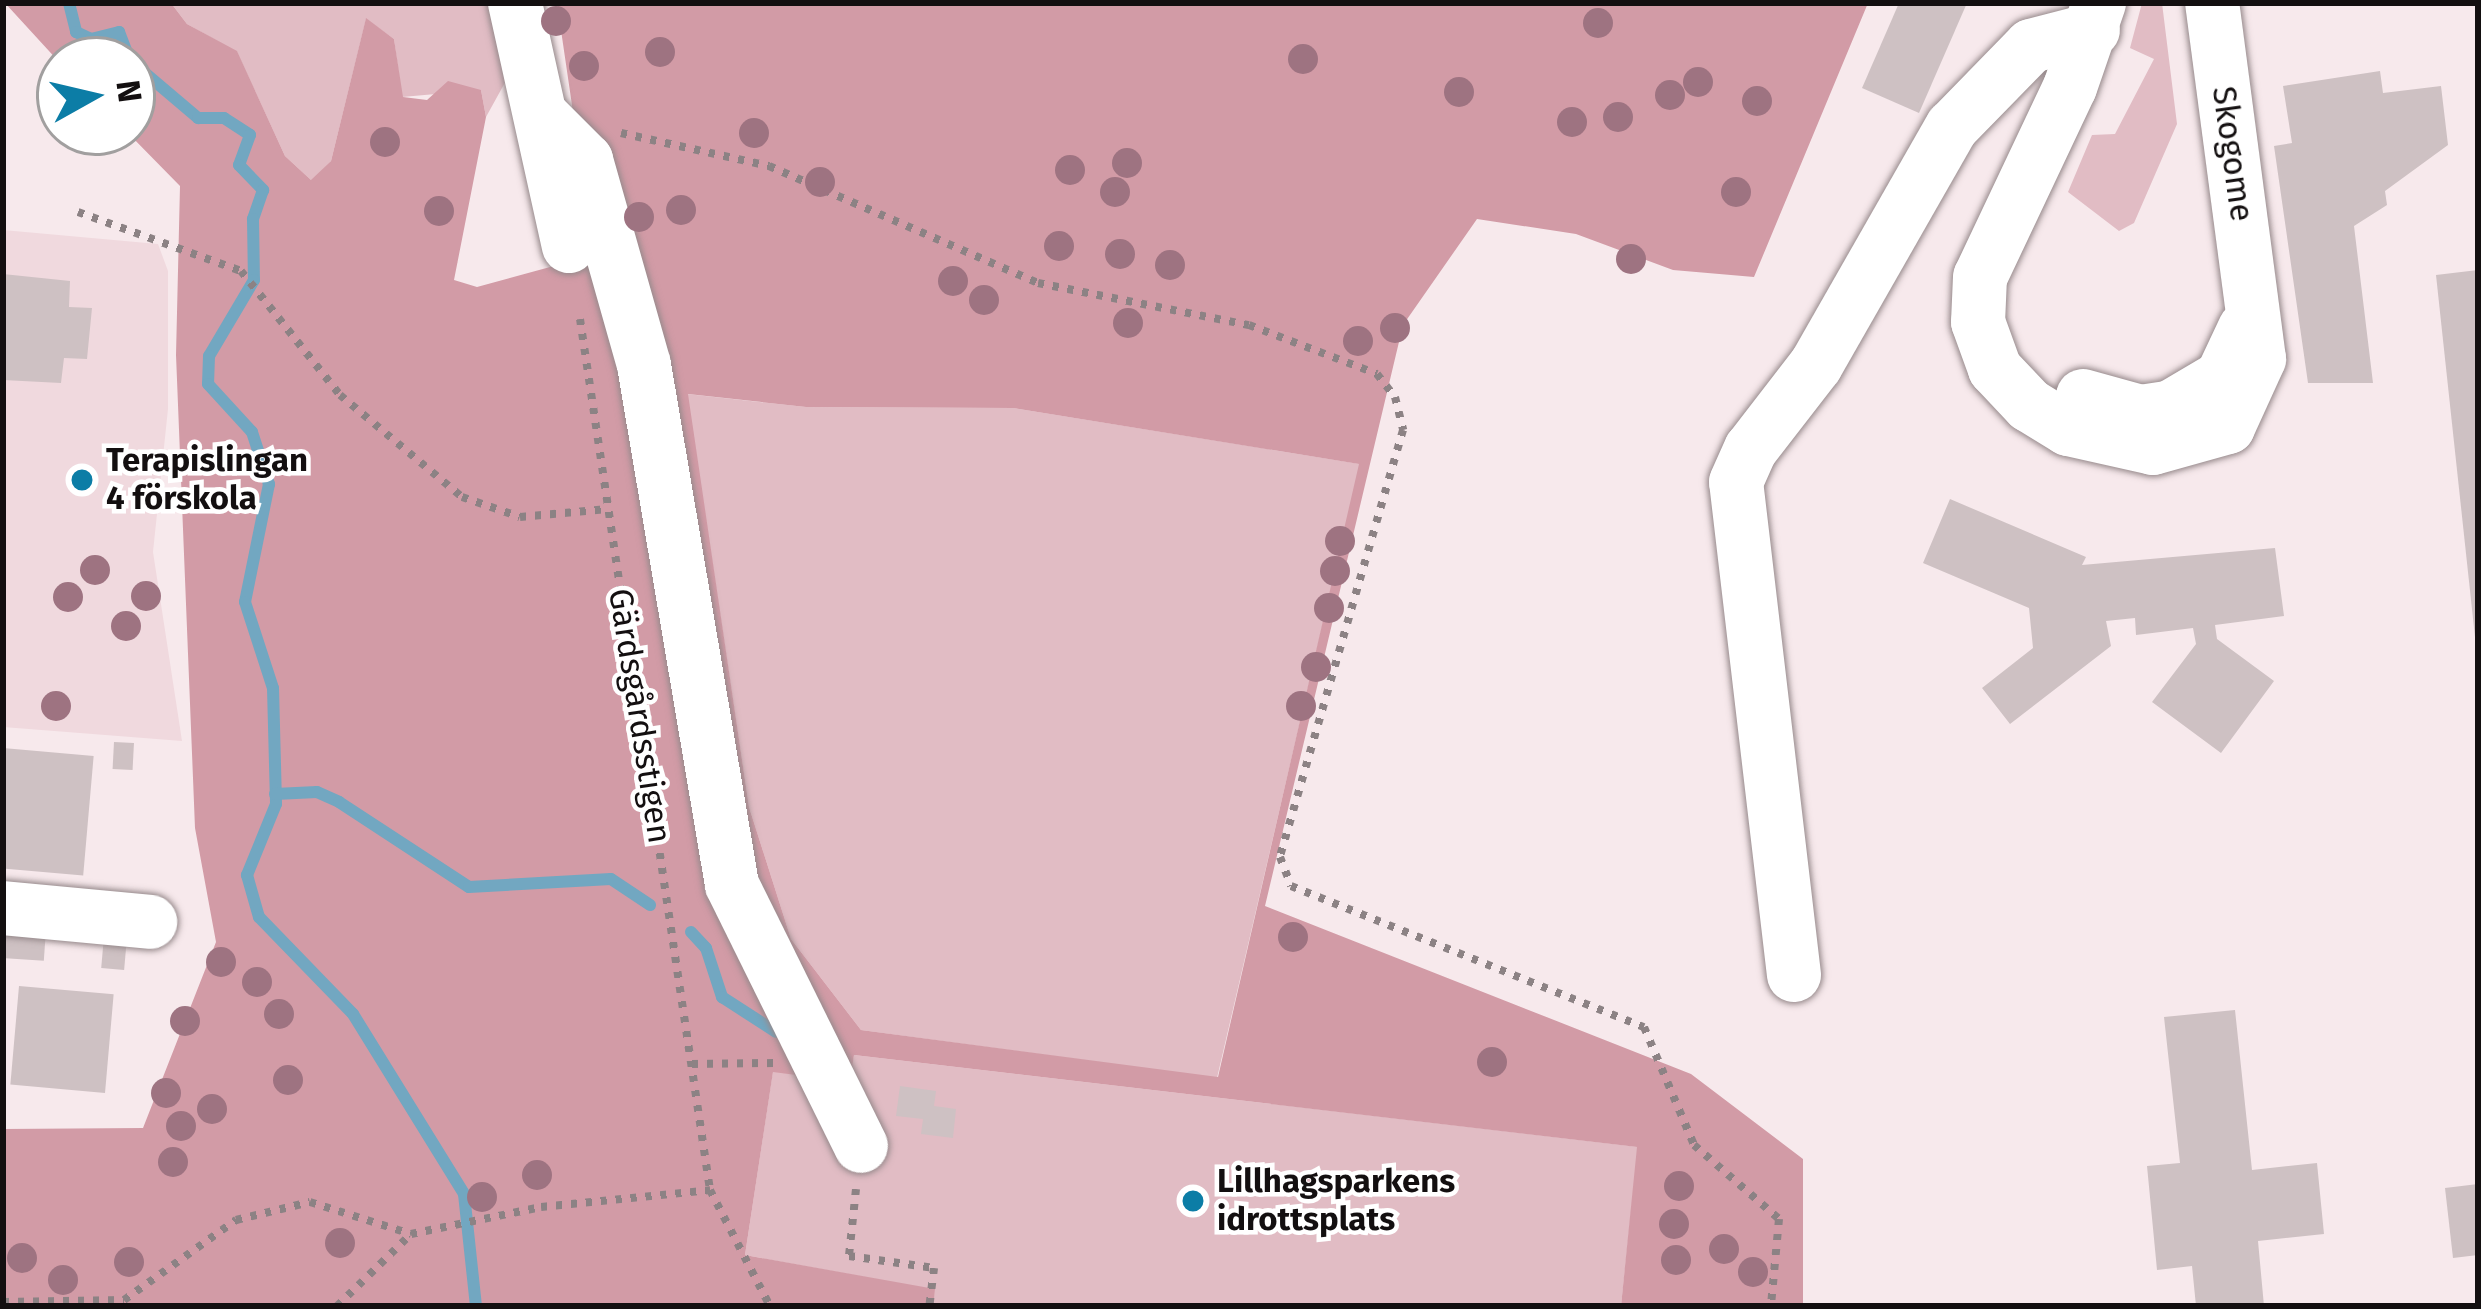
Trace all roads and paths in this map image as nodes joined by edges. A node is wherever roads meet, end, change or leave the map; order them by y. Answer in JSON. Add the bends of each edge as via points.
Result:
{"nodes":[{"id":1,"x":515,"y":3,"type":"edge"},
{"id":2,"x":2212,"y":3,"type":"edge"},
{"id":3,"x":2096,"y":16,"type":"edge"},
{"id":4,"x":541,"y":116,"type":"junction"},
{"id":5,"x":610,"y":130,"type":"dead end"},
{"id":6,"x":78,"y":212,"type":"dead end"},
{"id":7,"x":569,"y":246,"type":"joint"},
{"id":8,"x":608,"y":509,"type":"junction"},
{"id":9,"x":3,"y":908,"type":"edge"},
{"id":10,"x":150,"y":922,"type":"dead end"},
{"id":11,"x":1794,"y":975,"type":"dead end"},
{"id":12,"x":823,"y":1062,"type":"junction"},
{"id":13,"x":692,"y":1064,"type":"junction"},
{"id":14,"x":861,"y":1146,"type":"joint"},
{"id":15,"x":710,"y":1190,"type":"junction"},
{"id":16,"x":411,"y":1234,"type":"junction"},
{"id":17,"x":3,"y":1302,"type":"edge"},
{"id":18,"x":337,"y":1306,"type":"edge"},
{"id":19,"x":770,"y":1306,"type":"edge"},
{"id":20,"x":929,"y":1306,"type":"edge"},
{"id":21,"x":1771,"y":1306,"type":"edge"}],
"edges":[{"from":1,"to":4,"type":"street"},
{"from":2,"to":3,"type":"street","name":"Skogome","via":[[2259,359],[2228,427],[2153,448],[2112,445],[2029,405],[1995,369],[1978,322],[1980,277]]},
{"from":3,"to":11,"type":"street","via":[[2031,46],[1952,128],[1816,365],[1751,449],[1736,482]]},
{"from":4,"to":7,"type":"street"},
{"from":4,"to":12,"type":"street","name":"Gärdsgårdsstigen","via":[[586,160],[644,364],[733,885]]},
{"from":5,"to":21,"type":"path","via":[[769,166],[1038,284],[1249,325],[1377,374],[1395,397],[1402,430],[1280,857],[1291,886],[1644,1027],[1694,1145],[1779,1219]]},
{"from":6,"to":8,"type":"path","via":[[241,271],[340,395],[462,497],[520,517]]},
{"from":7,"to":8,"type":"path","name":"Gärdsgårdsstigen"},
{"from":8,"to":13,"type":"path","name":"Gärdsgårdsstigen"},
{"from":9,"to":10,"type":"street"},
{"from":12,"to":13,"type":"path"},
{"from":12,"to":14,"type":"street","name":"Gärdsgårdsstigen"},
{"from":13,"to":15,"type":"path","name":"Gärdsgårdsstigen"},
{"from":14,"to":20,"type":"path","via":[[849,1256],[934,1268]]},
{"from":15,"to":16,"type":"path"},
{"from":15,"to":19,"type":"path","name":"Gärdsgårdsstigen"},
{"from":16,"to":17,"type":"path","via":[[310,1202],[236,1220],[124,1300]]},
{"from":16,"to":18,"type":"path"}]}
